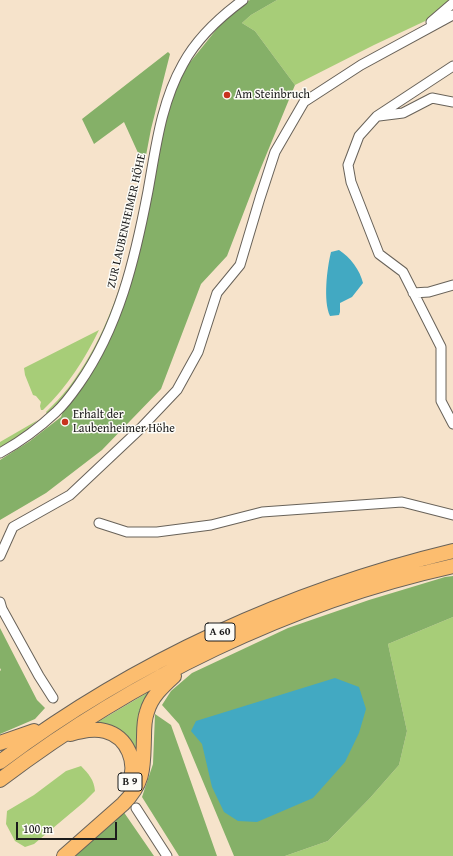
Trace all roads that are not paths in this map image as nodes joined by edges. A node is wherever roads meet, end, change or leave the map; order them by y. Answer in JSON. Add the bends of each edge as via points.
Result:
{"nodes":[{"id":1,"x":243,"y":0,"type":"edge"},
{"id":2,"x":453,"y":3,"type":"edge"},
{"id":3,"x":453,"y":15,"type":"edge"},
{"id":4,"x":418,"y":33,"type":"junction"},
{"id":5,"x":453,"y":66,"type":"edge"},
{"id":6,"x":453,"y":102,"type":"edge"},
{"id":7,"x":377,"y":116,"type":"junction"},
{"id":8,"x":453,"y":286,"type":"edge"},
{"id":9,"x":413,"y":293,"type":"junction"},
{"id":10,"x":453,"y":424,"type":"edge"},
{"id":11,"x":0,"y":453,"type":"edge"},
{"id":12,"x":453,"y":515,"type":"edge"},
{"id":13,"x":98,"y":523,"type":"dead end"},
{"id":14,"x":453,"y":551,"type":"edge"},
{"id":15,"x":0,"y":556,"type":"edge"},
{"id":16,"x":453,"y":566,"type":"edge"},
{"id":17,"x":0,"y":602,"type":"edge"},
{"id":18,"x":192,"y":661,"type":"junction"},
{"id":19,"x":53,"y":698,"type":"dead end"},
{"id":20,"x":48,"y":727,"type":"junction"},
{"id":21,"x":62,"y":736,"type":"junction"},
{"id":22,"x":0,"y":742,"type":"edge"},
{"id":23,"x":0,"y":762,"type":"edge"},
{"id":24,"x":0,"y":780,"type":"edge"},
{"id":25,"x":136,"y":808,"type":"dead end"},
{"id":26,"x":52,"y":856,"type":"edge"},
{"id":27,"x":64,"y":856,"type":"edge"},
{"id":28,"x":167,"y":856,"type":"edge"}],
"edges":[{"from":1,"to":11,"type":"street","name":"ZUR LAUBENHEIMER HÖHE","via":[[211,27],[192,50],[166,99],[129,274],[108,335],[96,358],[57,412]]},
{"from":2,"to":4,"type":"street"},
{"from":3,"to":4,"type":"street"},
{"from":4,"to":15,"type":"street","via":[[361,65],[304,102],[276,152],[240,265],[217,293],[198,352],[177,390],[70,495],[13,527]]},
{"from":5,"to":7,"type":"street"},
{"from":6,"to":7,"type":"street","via":[[432,98],[403,113]]},
{"from":7,"to":9,"type":"street","via":[[359,136],[348,165],[351,182],[379,254],[403,272]]},
{"from":8,"to":9,"type":"street"},
{"from":9,"to":10,"type":"street","via":[[441,347],[441,401]]},
{"from":12,"to":13,"type":"street","via":[[402,502],[262,512],[211,525],[157,532],[127,532]]},
{"from":14,"to":20,"type":"highway","number":"A 60","via":[[361,577],[250,618],[129,678]]},
{"from":16,"to":18,"type":"highway","number":"A 60","via":[[318,606],[232,641]]},
{"from":17,"to":19,"type":"street"},
{"from":18,"to":21,"type":"highway","number":"A 60","via":[[119,700]]},
{"from":18,"to":27,"type":"highway","number":"A 60","via":[[159,690],[149,706],[145,724],[142,771],[140,782],[134,792]]},
{"from":20,"to":22,"type":"highway"},
{"from":20,"to":23,"type":"highway","number":"A 60"},
{"from":21,"to":24,"type":"highway","number":"A 60"},
{"from":21,"to":26,"type":"highway","number":"B 9","via":[[88,730],[109,732],[128,748],[133,771],[129,785],[120,796]]},
{"from":25,"to":28,"type":"street"}]}
